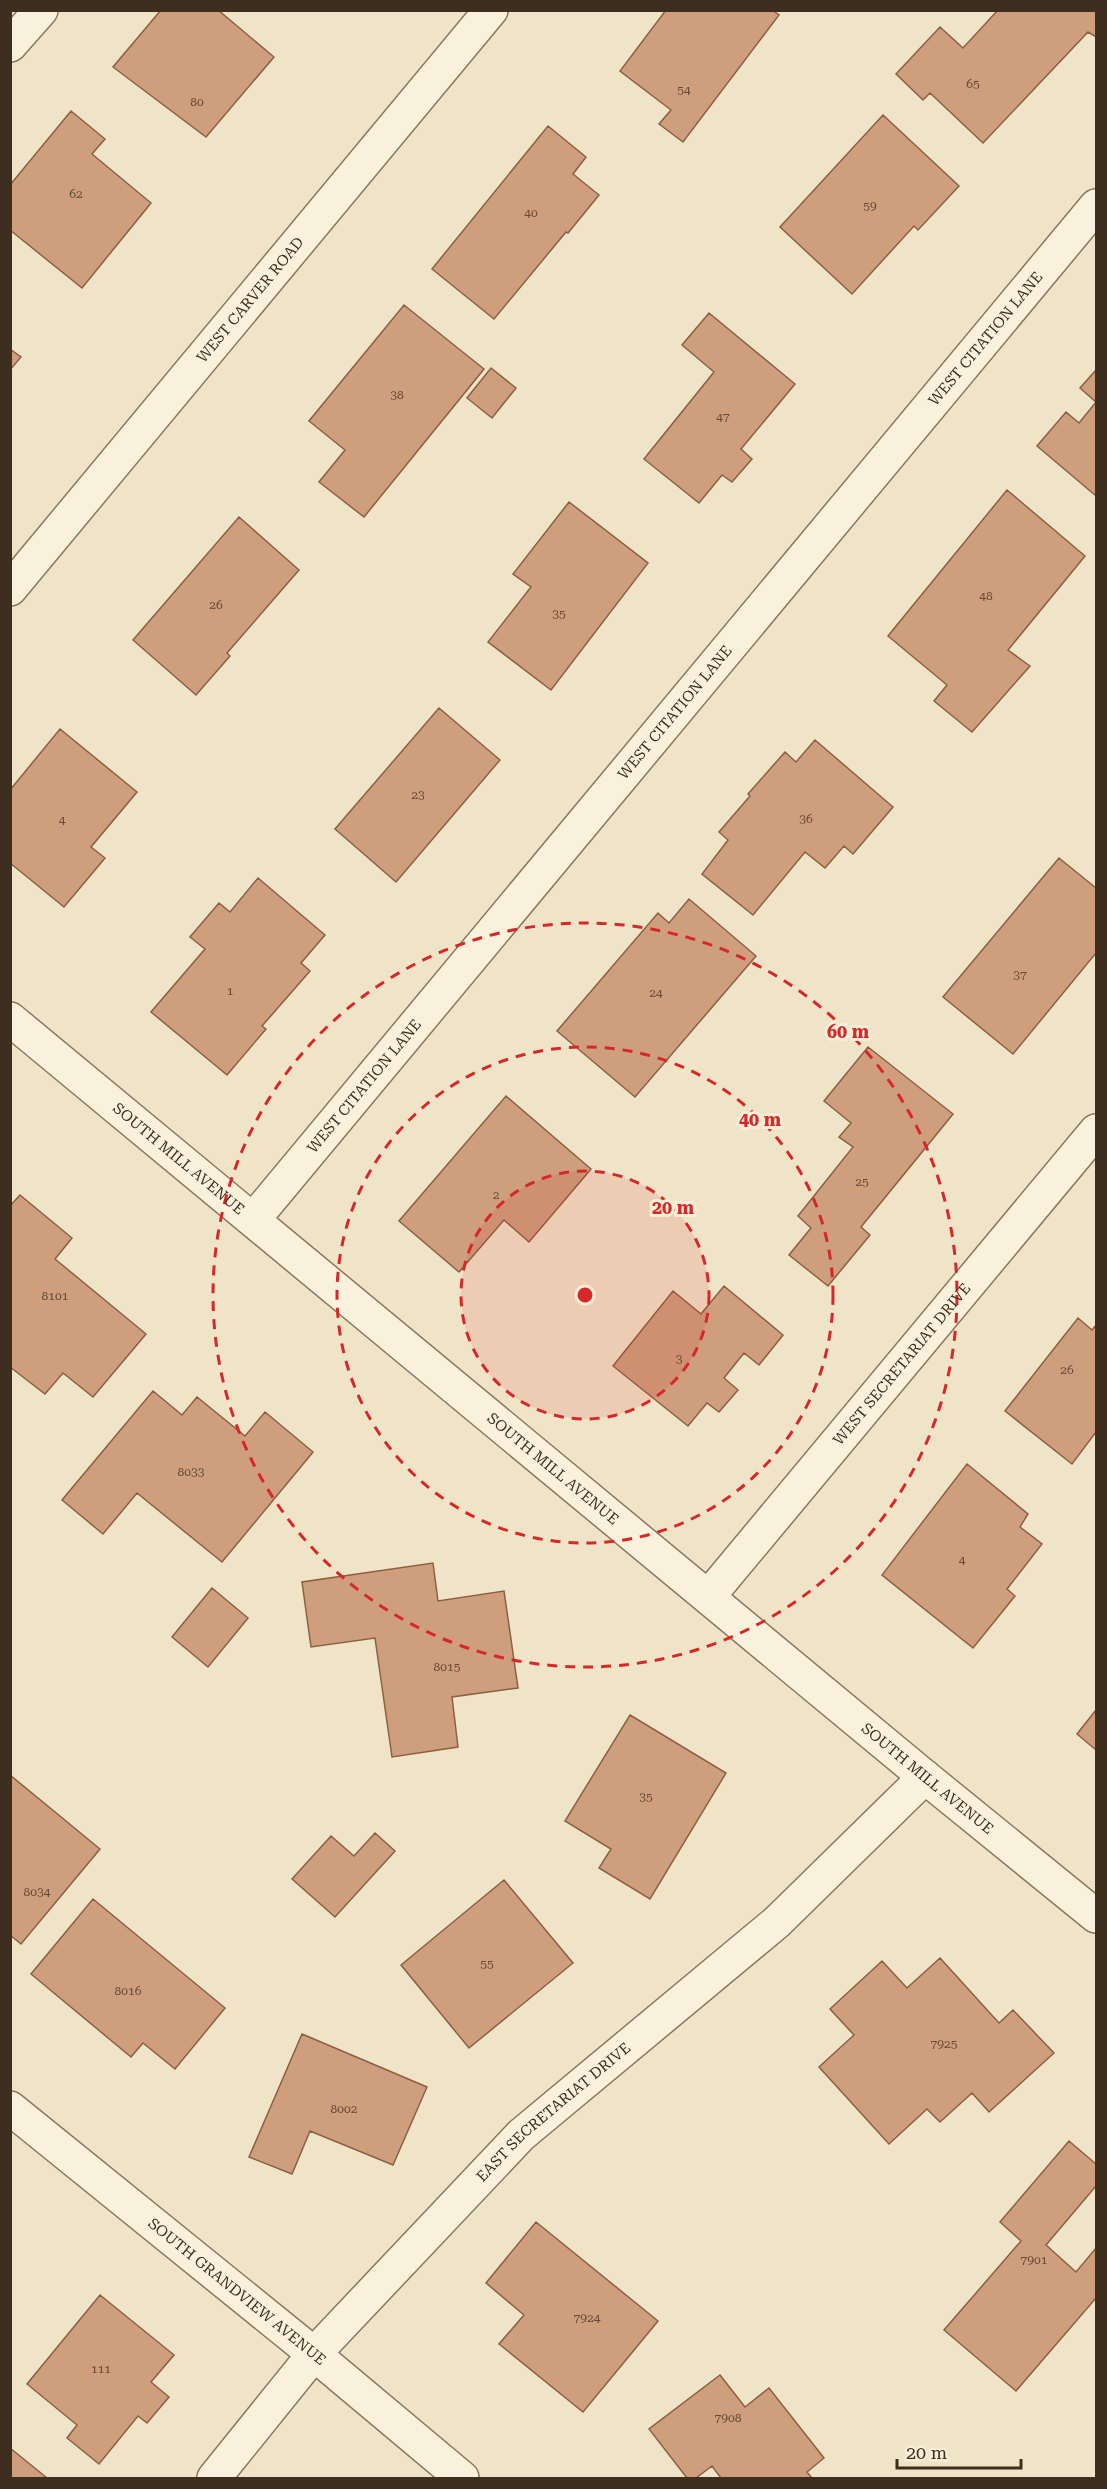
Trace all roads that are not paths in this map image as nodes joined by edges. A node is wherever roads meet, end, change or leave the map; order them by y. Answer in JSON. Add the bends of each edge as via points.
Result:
{"nodes":[{"id":1,"x":41,"y":10,"type":"edge"},
{"id":2,"x":491,"y":10,"type":"edge"},
{"id":3,"x":10,"y":45,"type":"edge"},
{"id":4,"x":1096,"y":206,"type":"edge"},
{"id":5,"x":10,"y":589,"type":"edge"},
{"id":6,"x":10,"y":1019,"type":"edge"},
{"id":7,"x":1096,"y":1131,"type":"edge"},
{"id":8,"x":253,"y":1221,"type":"junction"},
{"id":9,"x":708,"y":1597,"type":"junction"},
{"id":10,"x":925,"y":1777,"type":"junction"},
{"id":11,"x":1096,"y":1916,"type":"edge"},
{"id":12,"x":10,"y":2108,"type":"edge"},
{"id":13,"x":314,"y":2354,"type":"junction"},
{"id":14,"x":214,"y":2478,"type":"edge"},
{"id":15,"x":462,"y":2478,"type":"edge"}],
"edges":[{"from":1,"to":3,"type":"street"},
{"from":2,"to":5,"type":"street","name":"WEST CARVER ROAD"},
{"from":4,"to":8,"type":"street","name":"WEST CITATION LANE"},
{"from":6,"to":8,"type":"street","name":"SOUTH MILL AVENUE"},
{"from":7,"to":9,"type":"street","name":"WEST SECRETARIAT DRIVE"},
{"from":8,"to":9,"type":"street","name":"SOUTH MILL AVENUE"},
{"from":9,"to":10,"type":"street","name":"SOUTH MILL AVENUE"},
{"from":10,"to":11,"type":"street","name":"SOUTH MILL AVENUE"},
{"from":10,"to":13,"type":"street","name":"EAST SECRETARIAT DRIVE","via":[[777,1922],[521,2135]]},
{"from":12,"to":13,"type":"street","name":"SOUTH GRANDVIEW AVENUE"},
{"from":13,"to":14,"type":"street","name":"EAST SECRETARIAT DRIVE"},
{"from":13,"to":15,"type":"street","name":"SOUTH GRANDVIEW AVENUE"}]}
